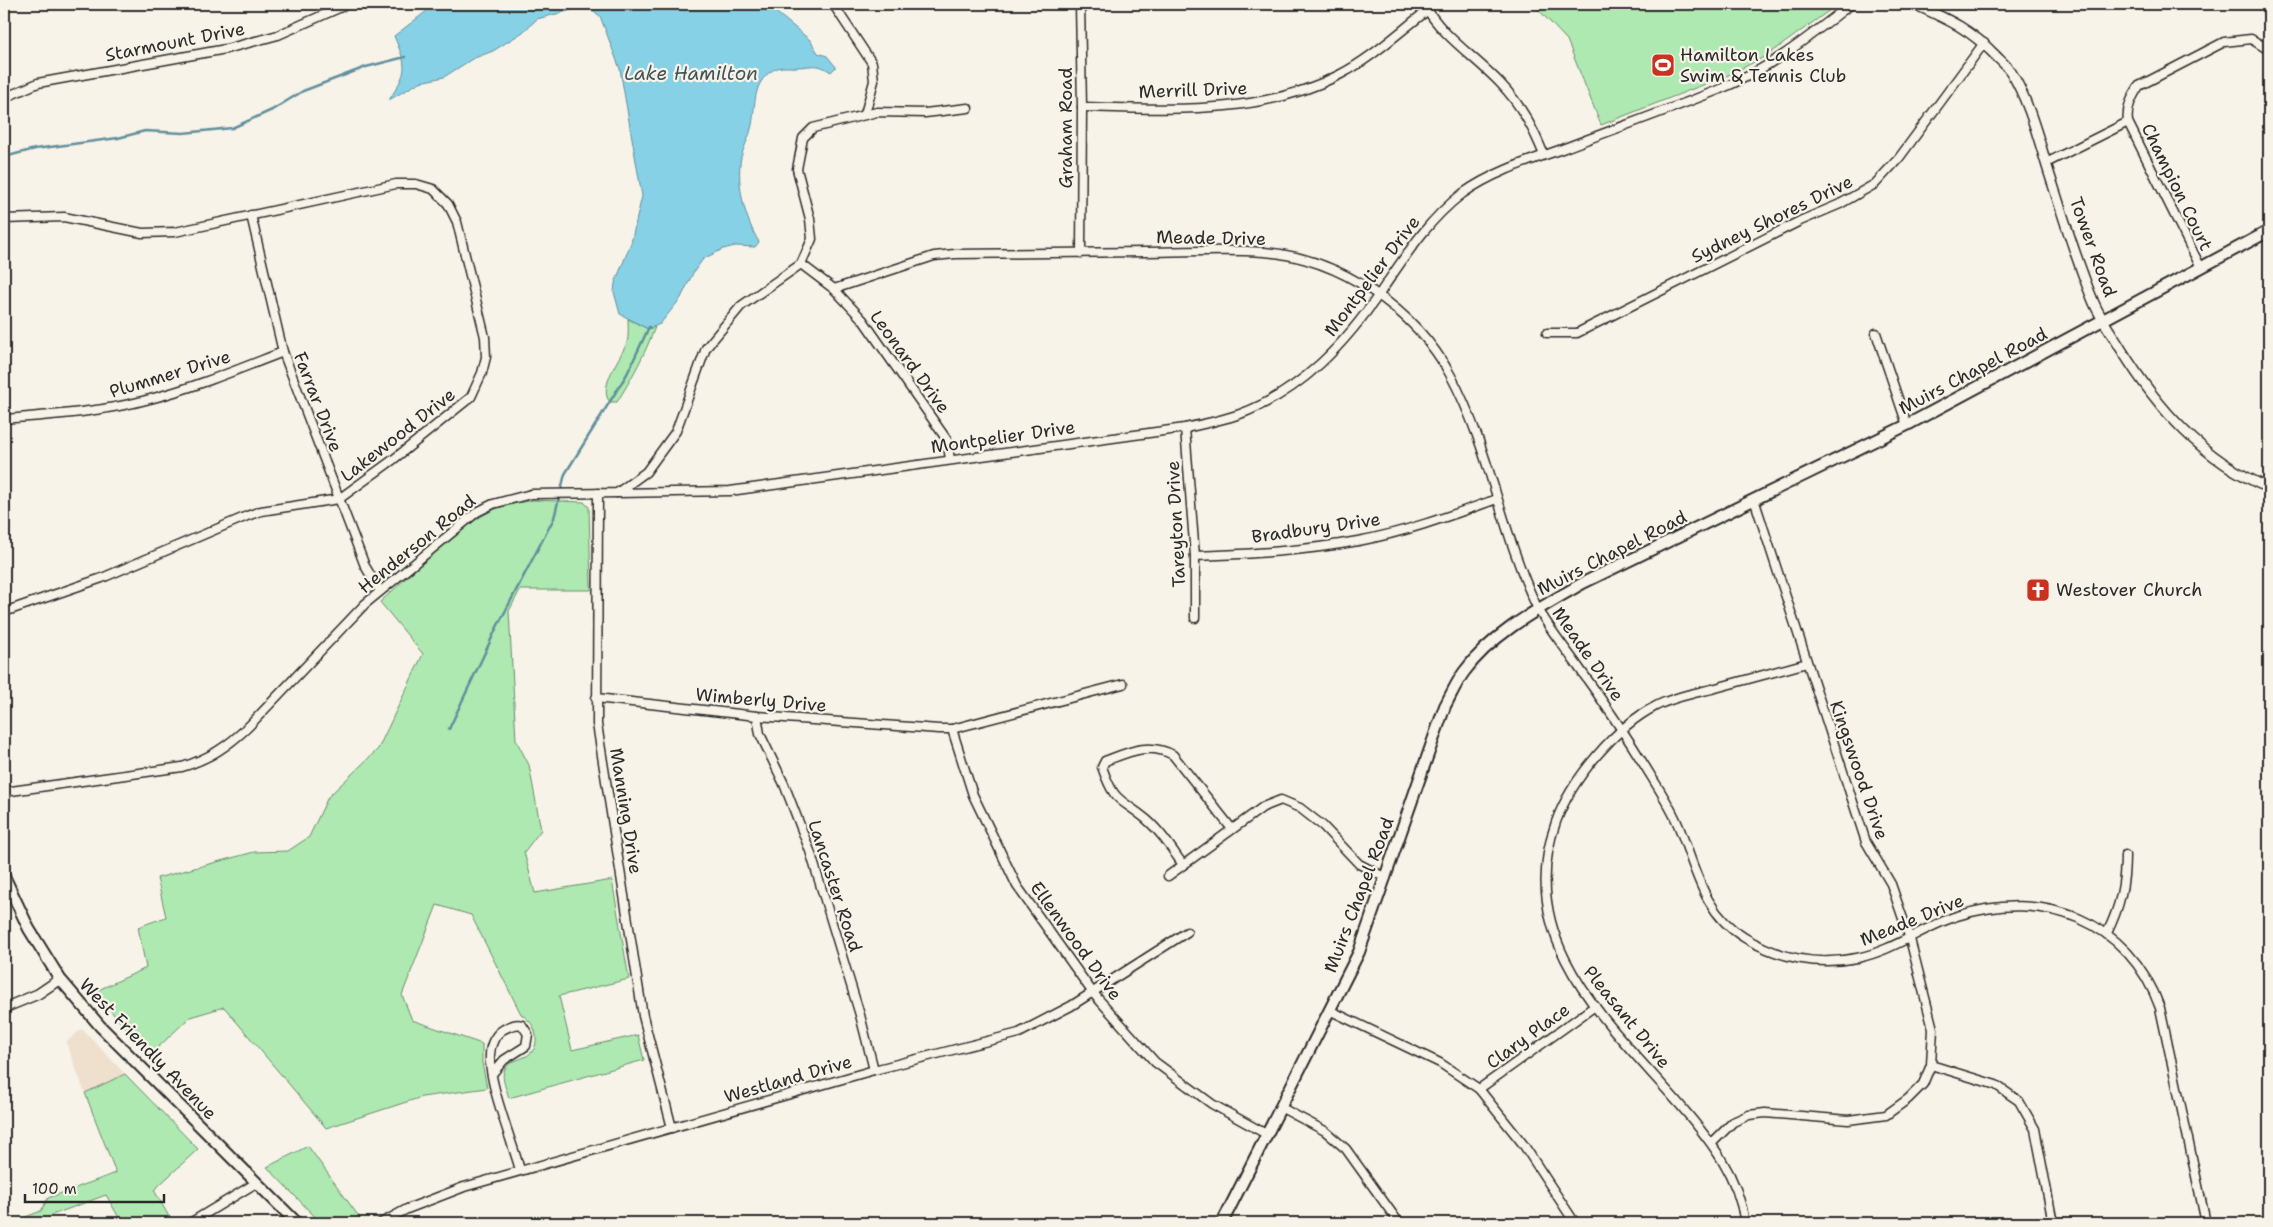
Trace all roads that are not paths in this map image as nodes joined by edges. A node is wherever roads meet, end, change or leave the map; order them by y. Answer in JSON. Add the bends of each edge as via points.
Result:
{"nodes":[{"id":1,"x":348,"y":4,"type":"edge"},
{"id":2,"x":833,"y":4,"type":"edge"},
{"id":3,"x":1080,"y":4,"type":"edge"},
{"id":4,"x":1851,"y":4,"type":"edge"},
{"id":5,"x":1914,"y":4,"type":"edge"},
{"id":6,"x":1426,"y":7,"type":"edge"},
{"id":7,"x":1984,"y":43,"type":"junction"},
{"id":8,"x":2269,"y":50,"type":"edge"},
{"id":9,"x":4,"y":98,"type":"edge"},
{"id":10,"x":1082,"y":107,"type":"junction"},
{"id":11,"x":968,"y":108,"type":"dead end"},
{"id":12,"x":865,"y":114,"type":"junction"},
{"id":13,"x":2128,"y":122,"type":"junction"},
{"id":14,"x":1544,"y":155,"type":"junction"},
{"id":15,"x":2046,"y":163,"type":"junction"},
{"id":16,"x":252,"y":215,"type":"junction"},
{"id":17,"x":4,"y":219,"type":"edge"},
{"id":18,"x":2269,"y":231,"type":"edge"},
{"id":19,"x":1081,"y":252,"type":"junction"},
{"id":20,"x":801,"y":264,"type":"junction"},
{"id":21,"x":2200,"y":268,"type":"junction"},
{"id":22,"x":834,"y":289,"type":"junction"},
{"id":23,"x":1378,"y":295,"type":"junction"},
{"id":24,"x":2104,"y":320,"type":"junction"},
{"id":25,"x":1547,"y":333,"type":"dead end"},
{"id":26,"x":1876,"y":333,"type":"dead end"},
{"id":27,"x":283,"y":352,"type":"junction"},
{"id":28,"x":4,"y":419,"type":"edge"},
{"id":29,"x":1907,"y":425,"type":"junction"},
{"id":30,"x":1185,"y":428,"type":"junction"},
{"id":31,"x":950,"y":459,"type":"junction"},
{"id":32,"x":2269,"y":488,"type":"edge"},
{"id":33,"x":598,"y":493,"type":"junction"},
{"id":34,"x":617,"y":493,"type":"junction"},
{"id":35,"x":339,"y":499,"type":"junction"},
{"id":36,"x":1497,"y":499,"type":"junction"},
{"id":37,"x":1754,"y":499,"type":"junction"},
{"id":38,"x":1195,"y":556,"type":"junction"},
{"id":39,"x":380,"y":591,"type":"junction"},
{"id":40,"x":1538,"y":609,"type":"junction"},
{"id":41,"x":4,"y":612,"type":"edge"},
{"id":42,"x":1195,"y":618,"type":"dead end"},
{"id":43,"x":1807,"y":663,"type":"junction"},
{"id":44,"x":1123,"y":684,"type":"dead end"},
{"id":45,"x":596,"y":698,"type":"junction"},
{"id":46,"x":757,"y":716,"type":"junction"},
{"id":47,"x":952,"y":729,"type":"junction"},
{"id":48,"x":1623,"y":730,"type":"junction"},
{"id":49,"x":4,"y":792,"type":"edge"},
{"id":50,"x":1232,"y":829,"type":"junction"},
{"id":51,"x":2125,"y":855,"type":"dead end"},
{"id":52,"x":1183,"y":865,"type":"junction"},
{"id":53,"x":4,"y":876,"type":"edge"},
{"id":54,"x":1168,"y":876,"type":"dead end"},
{"id":55,"x":1386,"y":878,"type":"junction"},
{"id":56,"x":1187,"y":932,"type":"dead end"},
{"id":57,"x":2107,"y":933,"type":"junction"},
{"id":58,"x":1910,"y":939,"type":"junction"},
{"id":59,"x":60,"y":979,"type":"junction"},
{"id":60,"x":1092,"y":992,"type":"junction"},
{"id":61,"x":1595,"y":1006,"type":"junction"},
{"id":62,"x":4,"y":1008,"type":"edge"},
{"id":63,"x":1329,"y":1010,"type":"junction"},
{"id":64,"x":1932,"y":1065,"type":"junction"},
{"id":65,"x":874,"y":1070,"type":"junction"},
{"id":66,"x":492,"y":1074,"type":"junction"},
{"id":67,"x":1479,"y":1089,"type":"junction"},
{"id":68,"x":1280,"y":1107,"type":"junction"},
{"id":69,"x":672,"y":1128,"type":"junction"},
{"id":70,"x":1266,"y":1134,"type":"junction"},
{"id":71,"x":1712,"y":1142,"type":"junction"},
{"id":72,"x":520,"y":1170,"type":"junction"},
{"id":73,"x":256,"y":1183,"type":"junction"},
{"id":74,"x":190,"y":1223,"type":"edge"},
{"id":75,"x":297,"y":1223,"type":"edge"},
{"id":76,"x":381,"y":1223,"type":"edge"},
{"id":77,"x":1052,"y":1223,"type":"edge"},
{"id":78,"x":1065,"y":1223,"type":"edge"},
{"id":79,"x":1222,"y":1223,"type":"edge"},
{"id":80,"x":1399,"y":1223,"type":"edge"},
{"id":81,"x":1575,"y":1223,"type":"edge"},
{"id":82,"x":1745,"y":1223,"type":"edge"},
{"id":83,"x":2054,"y":1223,"type":"edge"},
{"id":84,"x":2206,"y":1223,"type":"edge"}],
"edges":[{"from":1,"to":9,"type":"street","name":"Starmount Drive","via":[[278,35],[226,48],[38,83]]},
{"from":2,"to":12,"type":"street","via":[[872,62],[874,81]]},
{"from":3,"to":10,"type":"street","name":"Graham Road"},
{"from":4,"to":14,"type":"street","name":"Montpelier Drive","via":[[1782,55],[1720,89]]},
{"from":5,"to":7,"type":"street","name":"Tower Road","via":[[1964,27]]},
{"from":6,"to":10,"type":"street","name":"Merrill Drive","via":[[1341,74],[1283,98],[1215,108]]},
{"from":6,"to":14,"type":"street","via":[[1446,33],[1518,104]]},
{"from":7,"to":15,"type":"street","name":"Tower Road","via":[[2011,72]]},
{"from":7,"to":25,"type":"street","name":"Sydney Shores Drive","via":[[1905,150],[1875,184],[1577,333]]},
{"from":8,"to":13,"type":"street","name":"Champion Court","via":[[2251,39],[2224,42],[2210,48],[2138,86],[2127,114]]},
{"from":10,"to":19,"type":"street","name":"Graham Road"},
{"from":11,"to":12,"type":"street"},
{"from":12,"to":20,"type":"street","via":[[813,128],[803,138],[797,169],[812,239]]},
{"from":13,"to":15,"type":"street"},
{"from":13,"to":21,"type":"street","name":"Champion Court"},
{"from":14,"to":23,"type":"street","name":"Montpelier Drive","via":[[1488,178],[1442,211],[1421,233]]},
{"from":15,"to":24,"type":"street","name":"Tower Road","via":[[2072,242]]},
{"from":16,"to":17,"type":"street","name":"Lakewood Drive","via":[[158,233],[129,231],[64,217]]},
{"from":16,"to":27,"type":"street","name":"Farrar Drive"},
{"from":16,"to":35,"type":"street","name":"Lakewood Drive","via":[[396,184],[416,184],[433,189],[448,204],[456,222],[485,337],[486,357],[476,390],[456,411]]},
{"from":18,"to":21,"type":"main road","name":"Muirs Chapel Road"},
{"from":19,"to":22,"type":"street","name":"Meade Drive","via":[[934,256]]},
{"from":19,"to":23,"type":"street","name":"Meade Drive","via":[[1266,252],[1318,264],[1345,275]]},
{"from":20,"to":22,"type":"street"},
{"from":20,"to":34,"type":"street","via":[[741,306],[722,326],[706,348],[676,431],[646,472]]},
{"from":21,"to":24,"type":"main road","name":"Muirs Chapel Road"},
{"from":22,"to":31,"type":"street","name":"Leonard Drive","via":[[862,320],[935,422],[947,440]]},
{"from":23,"to":30,"type":"street","name":"Montpelier Drive","via":[[1347,339],[1307,376],[1242,414]]},
{"from":23,"to":36,"type":"street","name":"Meade Drive","via":[[1420,332],[1450,375],[1466,410]]},
{"from":24,"to":29,"type":"main road","name":"Muirs Chapel Road"},
{"from":24,"to":32,"type":"street","name":"Tower Road","via":[[2141,382],[2169,418],[2220,462]]},
{"from":26,"to":29,"type":"street"},
{"from":27,"to":28,"type":"street","name":"Plummer Drive","via":[[203,383],[150,399],[89,411]]},
{"from":27,"to":35,"type":"street","name":"Farrar Drive"},
{"from":29,"to":37,"type":"main road","name":"Muirs Chapel Road"},
{"from":30,"to":31,"type":"street","name":"Montpelier Drive"},
{"from":30,"to":38,"type":"street","name":"Tareyton Drive"},
{"from":31,"to":34,"type":"street","name":"Montpelier Drive","via":[[730,491]]},
{"from":33,"to":34,"type":"street","name":"Henderson Road"},
{"from":33,"to":39,"type":"street","name":"Henderson Road","via":[[530,494],[493,504],[454,529]]},
{"from":33,"to":45,"type":"street","name":"Manning Drive"},
{"from":35,"to":39,"type":"street","name":"Farrar Drive","via":[[365,566]]},
{"from":35,"to":41,"type":"street","name":"Lakewood Drive","via":[[254,513],[102,578]]},
{"from":36,"to":38,"type":"street","name":"Bradbury Drive","via":[[1359,541],[1272,553]]},
{"from":36,"to":40,"type":"street","name":"Meade Drive"},
{"from":37,"to":40,"type":"main road","name":"Muirs Chapel Road","via":[[1583,583]]},
{"from":37,"to":43,"type":"street","name":"Kingswood Drive"},
{"from":38,"to":42,"type":"street","name":"Tareyton Drive"},
{"from":39,"to":49,"type":"street","name":"Henderson Road","via":[[249,726],[230,744],[201,761],[182,767]]},
{"from":40,"to":48,"type":"street","name":"Meade Drive"},
{"from":40,"to":55,"type":"main road","name":"Muirs Chapel Road","via":[[1477,657],[1453,690]]},
{"from":43,"to":48,"type":"street","name":"Pleasant Drive","via":[[1656,706]]},
{"from":43,"to":58,"type":"street","name":"Kingswood Drive","via":[[1866,842],[1891,884]]},
{"from":44,"to":47,"type":"street"},
{"from":45,"to":46,"type":"street","name":"Wimberly Drive"},
{"from":45,"to":69,"type":"street","name":"Manning Drive","via":[[597,724],[643,1016]]},
{"from":46,"to":47,"type":"street","name":"Wimberly Drive"},
{"from":46,"to":65,"type":"street","name":"Lancaster Road","via":[[760,734],[810,851]]},
{"from":47,"to":60,"type":"street","name":"Ellenwood Drive","via":[[972,795],[1017,886]]},
{"from":48,"to":58,"type":"street","name":"Meade Drive","via":[[1678,824],[1703,894],[1733,931],[1770,952],[1811,960],[1858,958]]},
{"from":48,"to":61,"type":"street","name":"Pleasant Drive","via":[[1592,760],[1561,808],[1547,858],[1545,885],[1555,940],[1566,964]]},
{"from":50,"to":52,"type":"street"},
{"from":50,"to":52,"type":"street","via":[[1173,755],[1161,748],[1148,747],[1105,761],[1102,767],[1115,798],[1146,819]]},
{"from":50,"to":55,"type":"street","via":[[1280,800],[1300,808],[1323,826],[1359,864]]},
{"from":51,"to":57,"type":"street","via":[[2123,891]]},
{"from":52,"to":54,"type":"street"},
{"from":53,"to":59,"type":"main road","name":"West Friendly Avenue","via":[[29,929]]},
{"from":55,"to":63,"type":"main road","name":"Muirs Chapel Road","via":[[1359,952]]},
{"from":56,"to":60,"type":"street","name":"Westland Drive"},
{"from":57,"to":58,"type":"street","name":"Meade Drive","via":[[2058,910],[2010,907],[1953,917]]},
{"from":57,"to":84,"type":"street","name":"Meade Drive","via":[[2138,964],[2152,986],[2160,1008]]},
{"from":58,"to":64,"type":"street","name":"Kingswood Drive","via":[[1933,1029]]},
{"from":59,"to":62,"type":"street","via":[[38,994]]},
{"from":59,"to":73,"type":"main road","name":"West Friendly Avenue","via":[[100,1026]]},
{"from":60,"to":65,"type":"street","name":"Westland Drive","via":[[1019,1033]]},
{"from":60,"to":70,"type":"street","name":"Ellenwood Drive","via":[[1155,1062],[1212,1104]]},
{"from":61,"to":67,"type":"street","name":"Clary Place"},
{"from":61,"to":71,"type":"street","name":"Pleasant Drive"},
{"from":63,"to":67,"type":"street","via":[[1440,1063]]},
{"from":63,"to":68,"type":"main road","name":"Muirs Chapel Road"},
{"from":64,"to":71,"type":"street","name":"Kingswood Drive","via":[[1922,1084],[1886,1115],[1848,1120],[1765,1113],[1749,1115],[1734,1122]]},
{"from":64,"to":83,"type":"street","via":[[1996,1085],[2019,1101],[2034,1129]]},
{"from":65,"to":69,"type":"street","name":"Westland Drive"},
{"from":66,"to":66,"type":"street","via":[[490,1054],[495,1038],[505,1028],[522,1025],[528,1034],[526,1046],[504,1060]]},
{"from":66,"to":72,"type":"street"},
{"from":67,"to":81,"type":"street","via":[[1523,1144]]},
{"from":68,"to":70,"type":"main road","name":"Muirs Chapel Road"},
{"from":68,"to":80,"type":"street","via":[[1324,1131],[1346,1149]]},
{"from":69,"to":72,"type":"street","name":"Westland Drive"},
{"from":70,"to":79,"type":"main road","name":"Muirs Chapel Road"},
{"from":71,"to":82,"type":"street","name":"Pleasant Drive","via":[[1738,1193]]},
{"from":72,"to":76,"type":"street","name":"Westland Drive","via":[[440,1195]]},
{"from":73,"to":74,"type":"street"},
{"from":73,"to":75,"type":"main road","name":"West Friendly Avenue"},
{"from":77,"to":78,"type":"street"}]}
